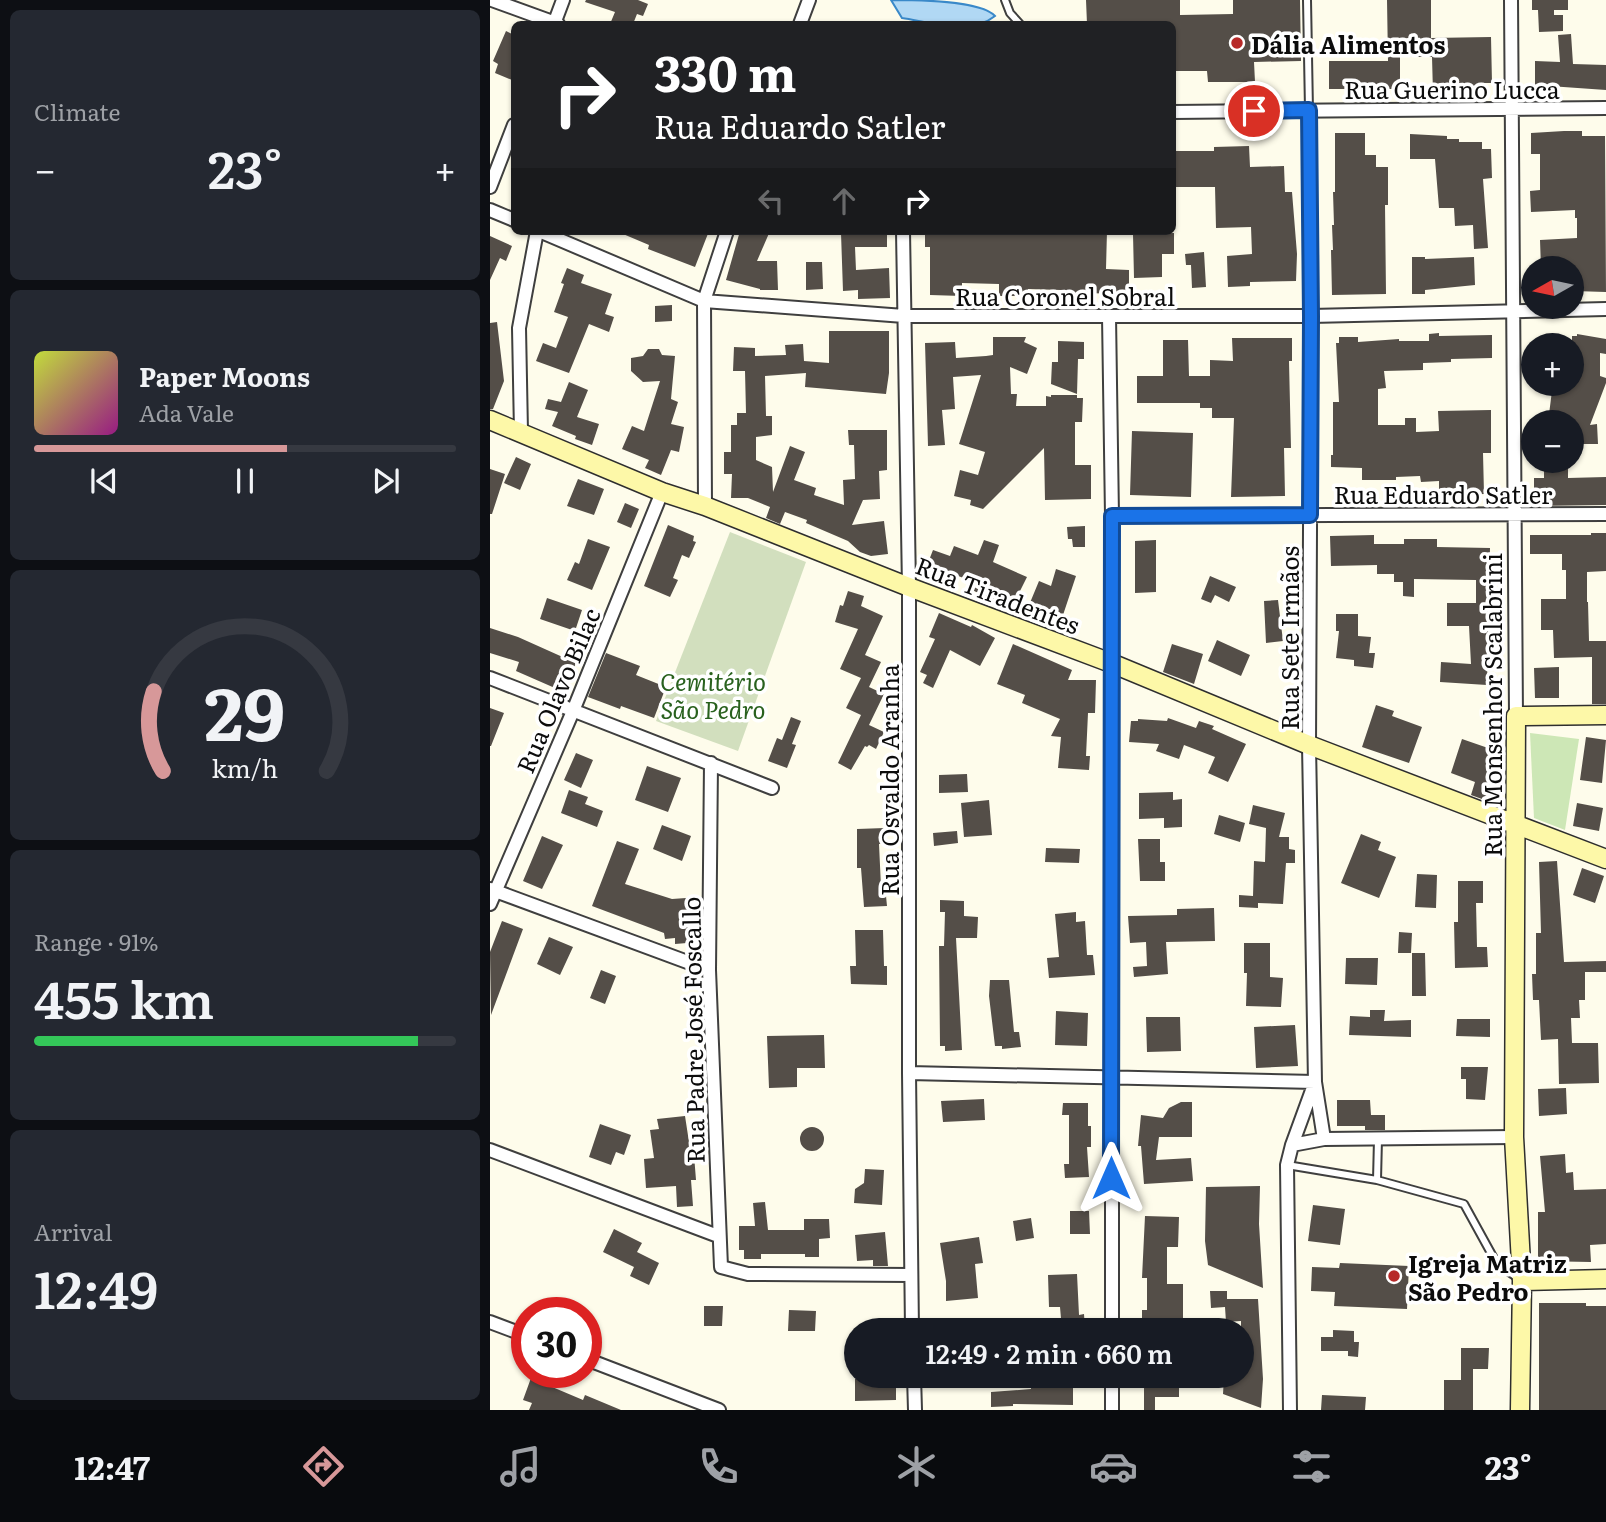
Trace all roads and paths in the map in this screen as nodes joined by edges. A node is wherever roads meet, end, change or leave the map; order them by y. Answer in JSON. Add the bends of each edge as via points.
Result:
{"nodes":[{"id":1,"x":492,"y":0,"type":"edge"},
{"id":2,"x":564,"y":0,"type":"edge"},
{"id":3,"x":809,"y":0,"type":"edge"},
{"id":4,"x":1005,"y":0,"type":"edge"},
{"id":5,"x":1307,"y":0,"type":"edge"},
{"id":6,"x":1511,"y":0,"type":"edge"},
{"id":7,"x":548,"y":21,"type":"edge"},
{"id":8,"x":557,"y":21,"type":"edge"},
{"id":9,"x":801,"y":21,"type":"edge"},
{"id":10,"x":1017,"y":21,"type":"edge"},
{"id":11,"x":1511,"y":108,"type":"junction"},
{"id":12,"x":1606,"y":108,"type":"edge"},
{"id":13,"x":1309,"y":110,"type":"junction"},
{"id":14,"x":1176,"y":112,"type":"edge"},
{"id":15,"x":511,"y":133,"type":"edge"},
{"id":16,"x":490,"y":187,"type":"edge"},
{"id":17,"x":490,"y":210,"type":"edge"},
{"id":18,"x":511,"y":219,"type":"edge"},
{"id":19,"x":537,"y":235,"type":"edge"},
{"id":20,"x":547,"y":235,"type":"edge"},
{"id":21,"x":726,"y":235,"type":"edge"},
{"id":22,"x":903,"y":235,"type":"edge"},
{"id":23,"x":704,"y":301,"type":"junction"},
{"id":24,"x":1606,"y":309,"type":"edge"},
{"id":25,"x":1513,"y":310,"type":"junction"},
{"id":26,"x":904,"y":316,"type":"junction"},
{"id":27,"x":1109,"y":316,"type":"junction"},
{"id":28,"x":1311,"y":316,"type":"junction"},
{"id":29,"x":490,"y":420,"type":"edge"},
{"id":30,"x":521,"y":432,"type":"junction"},
{"id":31,"x":662,"y":492,"type":"junction"},
{"id":32,"x":705,"y":506,"type":"junction"},
{"id":33,"x":1515,"y":513,"type":"junction"},
{"id":34,"x":1606,"y":514,"type":"edge"},
{"id":35,"x":1310,"y":515,"type":"junction"},
{"id":36,"x":1112,"y":516,"type":"junction"},
{"id":37,"x":909,"y":587,"type":"junction"},
{"id":38,"x":1111,"y":663,"type":"junction"},
{"id":39,"x":490,"y":678,"type":"edge"},
{"id":40,"x":573,"y":711,"type":"junction"},
{"id":41,"x":1606,"y":715,"type":"edge"},
{"id":42,"x":1516,"y":716,"type":"junction"},
{"id":43,"x":1309,"y":745,"type":"junction"},
{"id":44,"x":711,"y":763,"type":"junction"},
{"id":45,"x":772,"y":788,"type":"dead end"},
{"id":46,"x":1517,"y":825,"type":"junction"},
{"id":47,"x":1606,"y":859,"type":"edge"},
{"id":48,"x":493,"y":890,"type":"edge"},
{"id":49,"x":490,"y":904,"type":"edge"},
{"id":50,"x":709,"y":971,"type":"junction"},
{"id":51,"x":909,"y":1073,"type":"junction"},
{"id":52,"x":1111,"y":1076,"type":"junction"},
{"id":53,"x":1315,"y":1082,"type":"junction"},
{"id":54,"x":1514,"y":1136,"type":"junction"},
{"id":55,"x":1324,"y":1139,"type":"junction"},
{"id":56,"x":1378,"y":1139,"type":"junction"},
{"id":57,"x":1292,"y":1146,"type":"junction"},
{"id":58,"x":490,"y":1150,"type":"edge"},
{"id":59,"x":1287,"y":1164,"type":"junction"},
{"id":60,"x":1377,"y":1180,"type":"junction"},
{"id":61,"x":718,"y":1236,"type":"junction"},
{"id":62,"x":911,"y":1275,"type":"junction"},
{"id":63,"x":1606,"y":1279,"type":"edge"},
{"id":64,"x":1522,"y":1281,"type":"junction"},
{"id":65,"x":912,"y":1318,"type":"edge"},
{"id":66,"x":1112,"y":1318,"type":"edge"},
{"id":67,"x":490,"y":1322,"type":"edge"},
{"id":68,"x":511,"y":1330,"type":"edge"},
{"id":69,"x":602,"y":1365,"type":"edge"},
{"id":70,"x":914,"y":1388,"type":"edge"},
{"id":71,"x":1112,"y":1388,"type":"edge"},
{"id":72,"x":719,"y":1410,"type":"edge"},
{"id":73,"x":915,"y":1410,"type":"edge"},
{"id":74,"x":1112,"y":1410,"type":"edge"},
{"id":75,"x":1290,"y":1410,"type":"edge"},
{"id":76,"x":1520,"y":1410,"type":"edge"}],
"edges":[{"from":1,"to":7,"type":"street"},
{"from":2,"to":8,"type":"street"},
{"from":3,"to":9,"type":"street"},
{"from":4,"to":10,"type":"lane"},
{"from":5,"to":13,"type":"lane"},
{"from":6,"to":11,"type":"street","name":"Rua Monsenhor Scalabrini"},
{"from":11,"to":12,"type":"street","name":"Rua Guerino Lucca"},
{"from":11,"to":13,"type":"street","name":"Rua Guerino Lucca"},
{"from":11,"to":25,"type":"street","name":"Rua Monsenhor Scalabrini"},
{"from":13,"to":14,"type":"street","name":"Rua Guerino Lucca"},
{"from":13,"to":28,"type":"street","name":"Rua Sete Irmãos"},
{"from":15,"to":16,"type":"street"},
{"from":17,"to":18,"type":"street"},
{"from":19,"to":30,"type":"street","via":[[519,328]]},
{"from":20,"to":23,"type":"street","name":"Rua Coronel Sobral"},
{"from":21,"to":23,"type":"street"},
{"from":22,"to":26,"type":"street","name":"Rua Osvaldo Aranha"},
{"from":23,"to":26,"type":"street","name":"Rua Coronel Sobral"},
{"from":23,"to":32,"type":"street"},
{"from":24,"to":25,"type":"street","name":"Rua Coronel Sobral"},
{"from":25,"to":28,"type":"street","name":"Rua Coronel Sobral"},
{"from":25,"to":33,"type":"street","name":"Rua Monsenhor Scalabrini"},
{"from":26,"to":27,"type":"street","name":"Rua Coronel Sobral"},
{"from":26,"to":37,"type":"street","name":"Rua Osvaldo Aranha"},
{"from":27,"to":28,"type":"street","name":"Rua Coronel Sobral"},
{"from":27,"to":36,"type":"street"},
{"from":28,"to":35,"type":"street","name":"Rua Sete Irmãos"},
{"from":29,"to":30,"type":"street","name":"Rua Tiradentes"},
{"from":30,"to":31,"type":"street","name":"Rua Tiradentes"},
{"from":31,"to":32,"type":"street","name":"Rua Tiradentes"},
{"from":31,"to":40,"type":"street","name":"Rua Olavo Bilac"},
{"from":32,"to":37,"type":"street","name":"Rua Tiradentes"},
{"from":33,"to":34,"type":"street","name":"Rua Eduardo Satler"},
{"from":33,"to":35,"type":"street","name":"Rua Eduardo Satler"},
{"from":33,"to":42,"type":"street","name":"Rua Monsenhor Scalabrini"},
{"from":35,"to":36,"type":"street","name":"Rua Eduardo Satler"},
{"from":35,"to":43,"type":"street","name":"Rua Sete Irmãos"},
{"from":36,"to":38,"type":"street"},
{"from":37,"to":38,"type":"street","name":"Rua Tiradentes"},
{"from":37,"to":51,"type":"street","name":"Rua Osvaldo Aranha"},
{"from":38,"to":43,"type":"street","name":"Rua Tiradentes"},
{"from":38,"to":52,"type":"street"},
{"from":39,"to":40,"type":"street"},
{"from":40,"to":44,"type":"street"},
{"from":40,"to":48,"type":"street","name":"Rua Olavo Bilac"},
{"from":41,"to":42,"type":"street"},
{"from":42,"to":46,"type":"street","name":"Rua Monsenhor Scalabrini"},
{"from":43,"to":46,"type":"street","name":"Rua Tiradentes"},
{"from":43,"to":53,"type":"street","name":"Rua Sete Irmãos"},
{"from":44,"to":45,"type":"street"},
{"from":44,"to":50,"type":"street","name":"Rua Padre José Foscallo"},
{"from":46,"to":47,"type":"street","name":"Rua Tiradentes"},
{"from":46,"to":54,"type":"street","name":"Rua Monsenhor Scalabrini"},
{"from":48,"to":49,"type":"street","name":"Rua Olavo Bilac"},
{"from":48,"to":50,"type":"street"},
{"from":50,"to":61,"type":"street","name":"Rua Padre José Foscallo"},
{"from":51,"to":52,"type":"street"},
{"from":51,"to":62,"type":"street","name":"Rua Osvaldo Aranha"},
{"from":52,"to":53,"type":"street"},
{"from":52,"to":66,"type":"street"},
{"from":53,"to":55,"type":"street"},
{"from":53,"to":57,"type":"street"},
{"from":54,"to":56,"type":"street"},
{"from":54,"to":64,"type":"street","name":"Rua Monsenhor Scalabrini"},
{"from":55,"to":56,"type":"street"},
{"from":55,"to":57,"type":"street"},
{"from":56,"to":60,"type":"lane"},
{"from":57,"to":59,"type":"street"},
{"from":58,"to":61,"type":"street"},
{"from":59,"to":60,"type":"lane"},
{"from":59,"to":75,"type":"street"},
{"from":60,"to":64,"type":"lane","via":[[1464,1204],[1497,1264]]},
{"from":61,"to":62,"type":"street","name":"Rua Padre José Foscallo","via":[[721,1267],[748,1275]]},
{"from":62,"to":65,"type":"street","name":"Rua Osvaldo Aranha"},
{"from":63,"to":64,"type":"street"},
{"from":64,"to":76,"type":"street","name":"Rua Monsenhor Scalabrini"},
{"from":67,"to":68,"type":"street"},
{"from":69,"to":72,"type":"street"},
{"from":70,"to":73,"type":"street"},
{"from":71,"to":74,"type":"street"}]}
